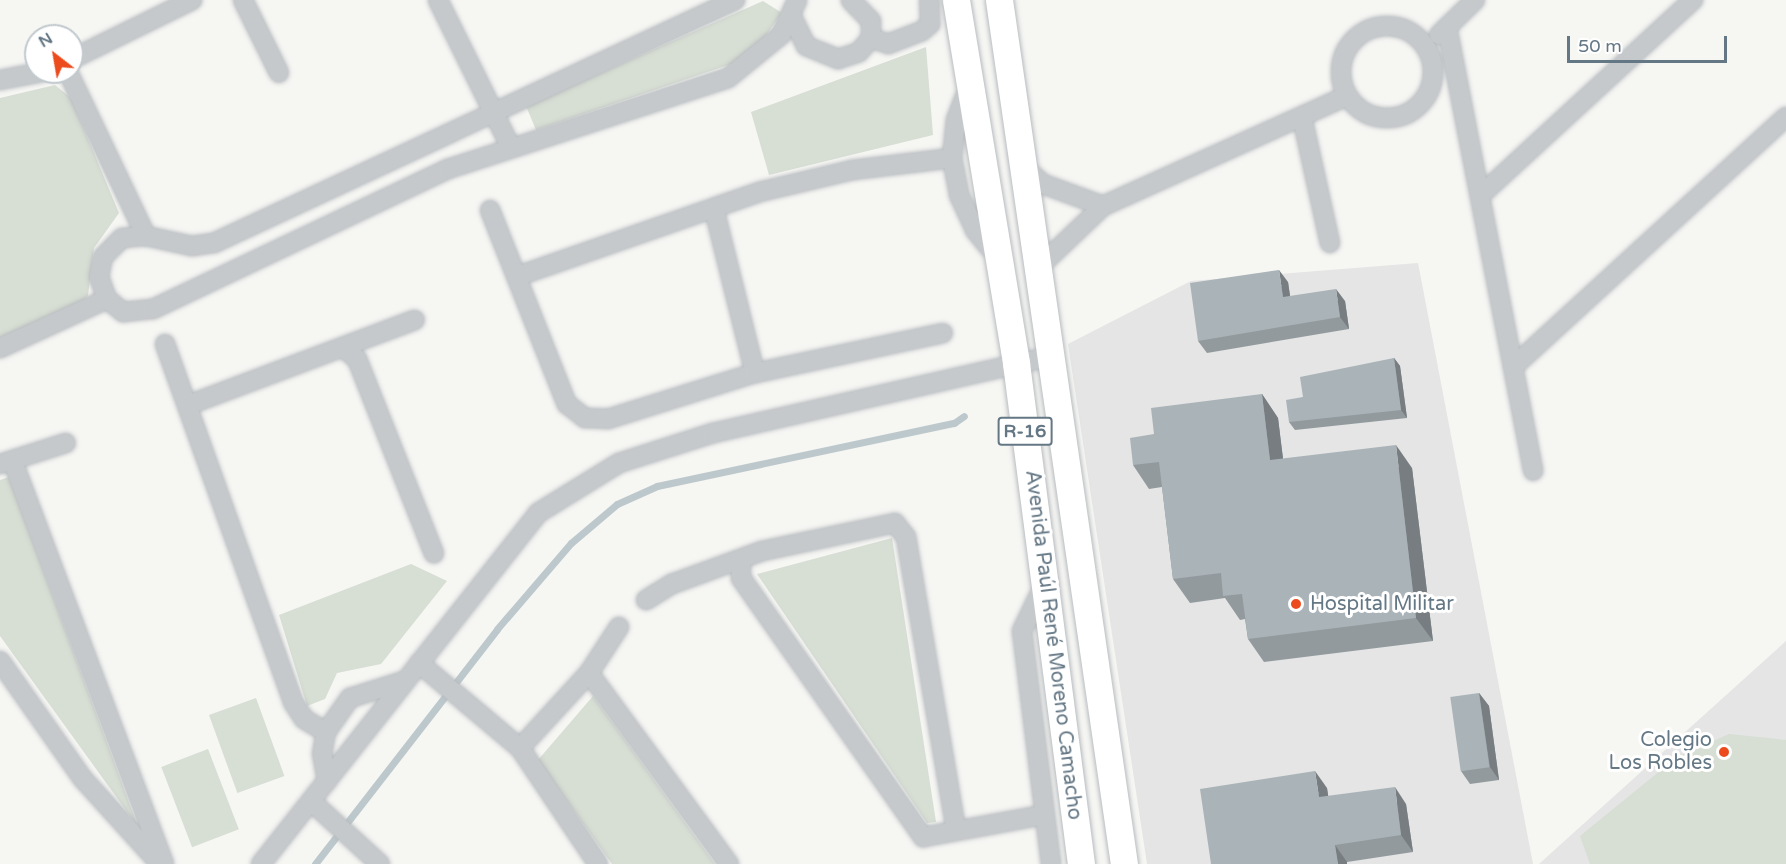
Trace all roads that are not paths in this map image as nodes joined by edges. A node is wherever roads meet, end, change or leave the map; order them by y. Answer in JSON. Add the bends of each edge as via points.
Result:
{"nodes":[{"id":1,"x":192,"y":0,"type":"edge"},
{"id":2,"x":243,"y":0,"type":"edge"},
{"id":3,"x":438,"y":0,"type":"edge"},
{"id":4,"x":735,"y":0,"type":"edge"},
{"id":5,"x":851,"y":0,"type":"edge"},
{"id":6,"x":929,"y":0,"type":"edge"},
{"id":7,"x":956,"y":0,"type":"edge"},
{"id":8,"x":999,"y":0,"type":"edge"},
{"id":9,"x":1476,"y":0,"type":"edge"},
{"id":10,"x":1693,"y":0,"type":"edge"},
{"id":11,"x":794,"y":8,"type":"edge"},
{"id":12,"x":1447,"y":27,"type":"junction"},
{"id":13,"x":871,"y":38,"type":"junction"},
{"id":14,"x":1426,"y":47,"type":"junction"},
{"id":15,"x":84,"y":53,"type":"edge"},
{"id":16,"x":279,"y":73,"type":"dead end"},
{"id":17,"x":24,"y":75,"type":"edge"},
{"id":18,"x":0,"y":80,"type":"edge"},
{"id":19,"x":74,"y":84,"type":"edge"},
{"id":20,"x":969,"y":84,"type":"junction"},
{"id":21,"x":1347,"y":96,"type":"junction"},
{"id":22,"x":491,"y":113,"type":"junction"},
{"id":23,"x":1302,"y":117,"type":"junction"},
{"id":24,"x":1786,"y":117,"type":"edge"},
{"id":25,"x":510,"y":146,"type":"junction"},
{"id":26,"x":952,"y":158,"type":"junction"},
{"id":27,"x":1024,"y":167,"type":"junction"},
{"id":28,"x":1482,"y":194,"type":"junction"},
{"id":29,"x":1103,"y":206,"type":"junction"},
{"id":30,"x":714,"y":209,"type":"junction"},
{"id":31,"x":490,"y":210,"type":"dead end"},
{"id":32,"x":146,"y":236,"type":"junction"},
{"id":33,"x":1330,"y":243,"type":"dead end"},
{"id":34,"x":999,"y":260,"type":"junction"},
{"id":35,"x":1040,"y":266,"type":"junction"},
{"id":36,"x":518,"y":276,"type":"junction"},
{"id":37,"x":107,"y":299,"type":"junction"},
{"id":38,"x":415,"y":320,"type":"dead end"},
{"id":39,"x":943,"y":333,"type":"dead end"},
{"id":40,"x":165,"y":344,"type":"dead end"},
{"id":41,"x":0,"y":348,"type":"edge"},
{"id":42,"x":345,"y":349,"type":"junction"},
{"id":43,"x":1053,"y":356,"type":"junction"},
{"id":44,"x":1016,"y":363,"type":"junction"},
{"id":45,"x":1513,"y":367,"type":"junction"},
{"id":46,"x":755,"y":373,"type":"junction"},
{"id":47,"x":191,"y":404,"type":"junction"},
{"id":48,"x":66,"y":443,"type":"dead end"},
{"id":49,"x":7,"y":463,"type":"edge"},
{"id":50,"x":1533,"y":471,"type":"dead end"},
{"id":51,"x":434,"y":553,"type":"dead end"},
{"id":52,"x":741,"y":560,"type":"junction"},
{"id":53,"x":1045,"y":584,"type":"junction"},
{"id":54,"x":646,"y":600,"type":"dead end"},
{"id":55,"x":619,"y":627,"type":"dead end"},
{"id":56,"x":0,"y":661,"type":"edge"},
{"id":57,"x":419,"y":663,"type":"junction"},
{"id":58,"x":589,"y":673,"type":"junction"},
{"id":59,"x":404,"y":681,"type":"junction"},
{"id":60,"x":326,"y":732,"type":"junction"},
{"id":61,"x":520,"y":748,"type":"junction"},
{"id":62,"x":327,"y":781,"type":"junction"},
{"id":63,"x":312,"y":802,"type":"junction"},
{"id":64,"x":1043,"y":815,"type":"junction"},
{"id":65,"x":956,"y":829,"type":"junction"},
{"id":66,"x":162,"y":864,"type":"edge"},
{"id":67,"x":261,"y":864,"type":"edge"},
{"id":68,"x":380,"y":864,"type":"edge"},
{"id":69,"x":598,"y":864,"type":"edge"},
{"id":70,"x":729,"y":864,"type":"edge"},
{"id":71,"x":1051,"y":864,"type":"edge"},
{"id":72,"x":1081,"y":864,"type":"edge"},
{"id":73,"x":1124,"y":864,"type":"edge"}],
"edges":[{"from":1,"to":15,"type":"street"},
{"from":2,"to":16,"type":"street"},
{"from":3,"to":22,"type":"street"},
{"from":4,"to":22,"type":"street"},
{"from":5,"to":13,"type":"street","via":[[871,21]]},
{"from":6,"to":13,"type":"street","via":[[930,24],[922,31],[888,44]]},
{"from":7,"to":20,"type":"main road","name":"Avenida Paúl René Moreno Camacho","number":"R-16"},
{"from":8,"to":27,"type":"main road","name":"Avenida Paúl René Moreno Camacho","number":"R-16"},
{"from":9,"to":12,"type":"street"},
{"from":10,"to":28,"type":"street"},
{"from":11,"to":13,"type":"street","via":[[795,32],[821,57],[838,59],[860,52]]},
{"from":11,"to":25,"type":"street","via":[[759,57],[728,78]]},
{"from":12,"to":14,"type":"street"},
{"from":12,"to":28,"type":"street"},
{"from":14,"to":21,"type":"street","via":[[1432,82],[1411,111],[1376,117]]},
{"from":14,"to":21,"type":"street","via":[[1398,26],[1362,32],[1341,61]]},
{"from":17,"to":18,"type":"street"},
{"from":19,"to":32,"type":"street"},
{"from":20,"to":26,"type":"street","via":[[956,120]]},
{"from":20,"to":34,"type":"main road","name":"Avenida Paúl René Moreno Camacho","number":"R-16"},
{"from":21,"to":23,"type":"street"},
{"from":22,"to":25,"type":"street"},
{"from":22,"to":32,"type":"street","via":[[214,243],[177,245]]},
{"from":23,"to":29,"type":"street"},
{"from":23,"to":33,"type":"street"},
{"from":24,"to":45,"type":"street"},
{"from":25,"to":37,"type":"street","via":[[448,169],[153,309],[123,312]]},
{"from":26,"to":30,"type":"street","via":[[852,170],[759,192]]},
{"from":26,"to":34,"type":"street","via":[[959,195],[975,230]]},
{"from":27,"to":29,"type":"street","via":[[1043,184]]},
{"from":27,"to":35,"type":"main road","name":"Avenida Paúl René Moreno Camacho","number":"R-16"},
{"from":28,"to":45,"type":"street"},
{"from":29,"to":35,"type":"street"},
{"from":30,"to":36,"type":"street"},
{"from":30,"to":46,"type":"street"},
{"from":31,"to":36,"type":"street"},
{"from":32,"to":37,"type":"street","via":[[122,238],[103,257],[99,278]]},
{"from":34,"to":44,"type":"main road","name":"Avenida Paúl René Moreno Camacho","number":"R-16"},
{"from":35,"to":43,"type":"main road","name":"Avenida Paúl René Moreno Camacho","number":"R-16"},
{"from":36,"to":46,"type":"street","via":[[567,404],[585,418],[608,419]]},
{"from":37,"to":41,"type":"street"},
{"from":38,"to":42,"type":"street"},
{"from":39,"to":46,"type":"street"},
{"from":40,"to":47,"type":"street"},
{"from":42,"to":47,"type":"street","via":[[202,396]]},
{"from":42,"to":51,"type":"street","via":[[357,359]]},
{"from":43,"to":44,"type":"street"},
{"from":43,"to":73,"type":"main road","name":"Avenida Paúl René Moreno Camacho","number":"R-16"},
{"from":44,"to":53,"type":"main road","name":"Avenida Paúl René Moreno Camacho","number":"R-16"},
{"from":44,"to":57,"type":"street","via":[[713,433],[619,463],[538,513]]},
{"from":45,"to":50,"type":"street"},
{"from":47,"to":60,"type":"street","via":[[190,419],[293,702],[304,719]]},
{"from":48,"to":49,"type":"street"},
{"from":49,"to":66,"type":"street"},
{"from":52,"to":54,"type":"street","via":[[672,584]]},
{"from":52,"to":65,"type":"street","via":[[741,578],[922,837]]},
{"from":52,"to":65,"type":"street","via":[[895,523],[906,537]]},
{"from":53,"to":64,"type":"street","via":[[1022,631]]},
{"from":53,"to":72,"type":"main road","name":"Avenida Paúl René Moreno Camacho","number":"R-16"},
{"from":55,"to":58,"type":"street"},
{"from":56,"to":66,"type":"street","via":[[83,779]]},
{"from":57,"to":59,"type":"street"},
{"from":57,"to":61,"type":"street"},
{"from":58,"to":61,"type":"street"},
{"from":58,"to":70,"type":"street"},
{"from":59,"to":60,"type":"street","via":[[350,698]]},
{"from":59,"to":62,"type":"street"},
{"from":60,"to":62,"type":"street","via":[[321,754]]},
{"from":61,"to":69,"type":"street"},
{"from":62,"to":63,"type":"street"},
{"from":63,"to":67,"type":"street"},
{"from":63,"to":68,"type":"street"},
{"from":64,"to":65,"type":"street"},
{"from":64,"to":71,"type":"street"}]}
